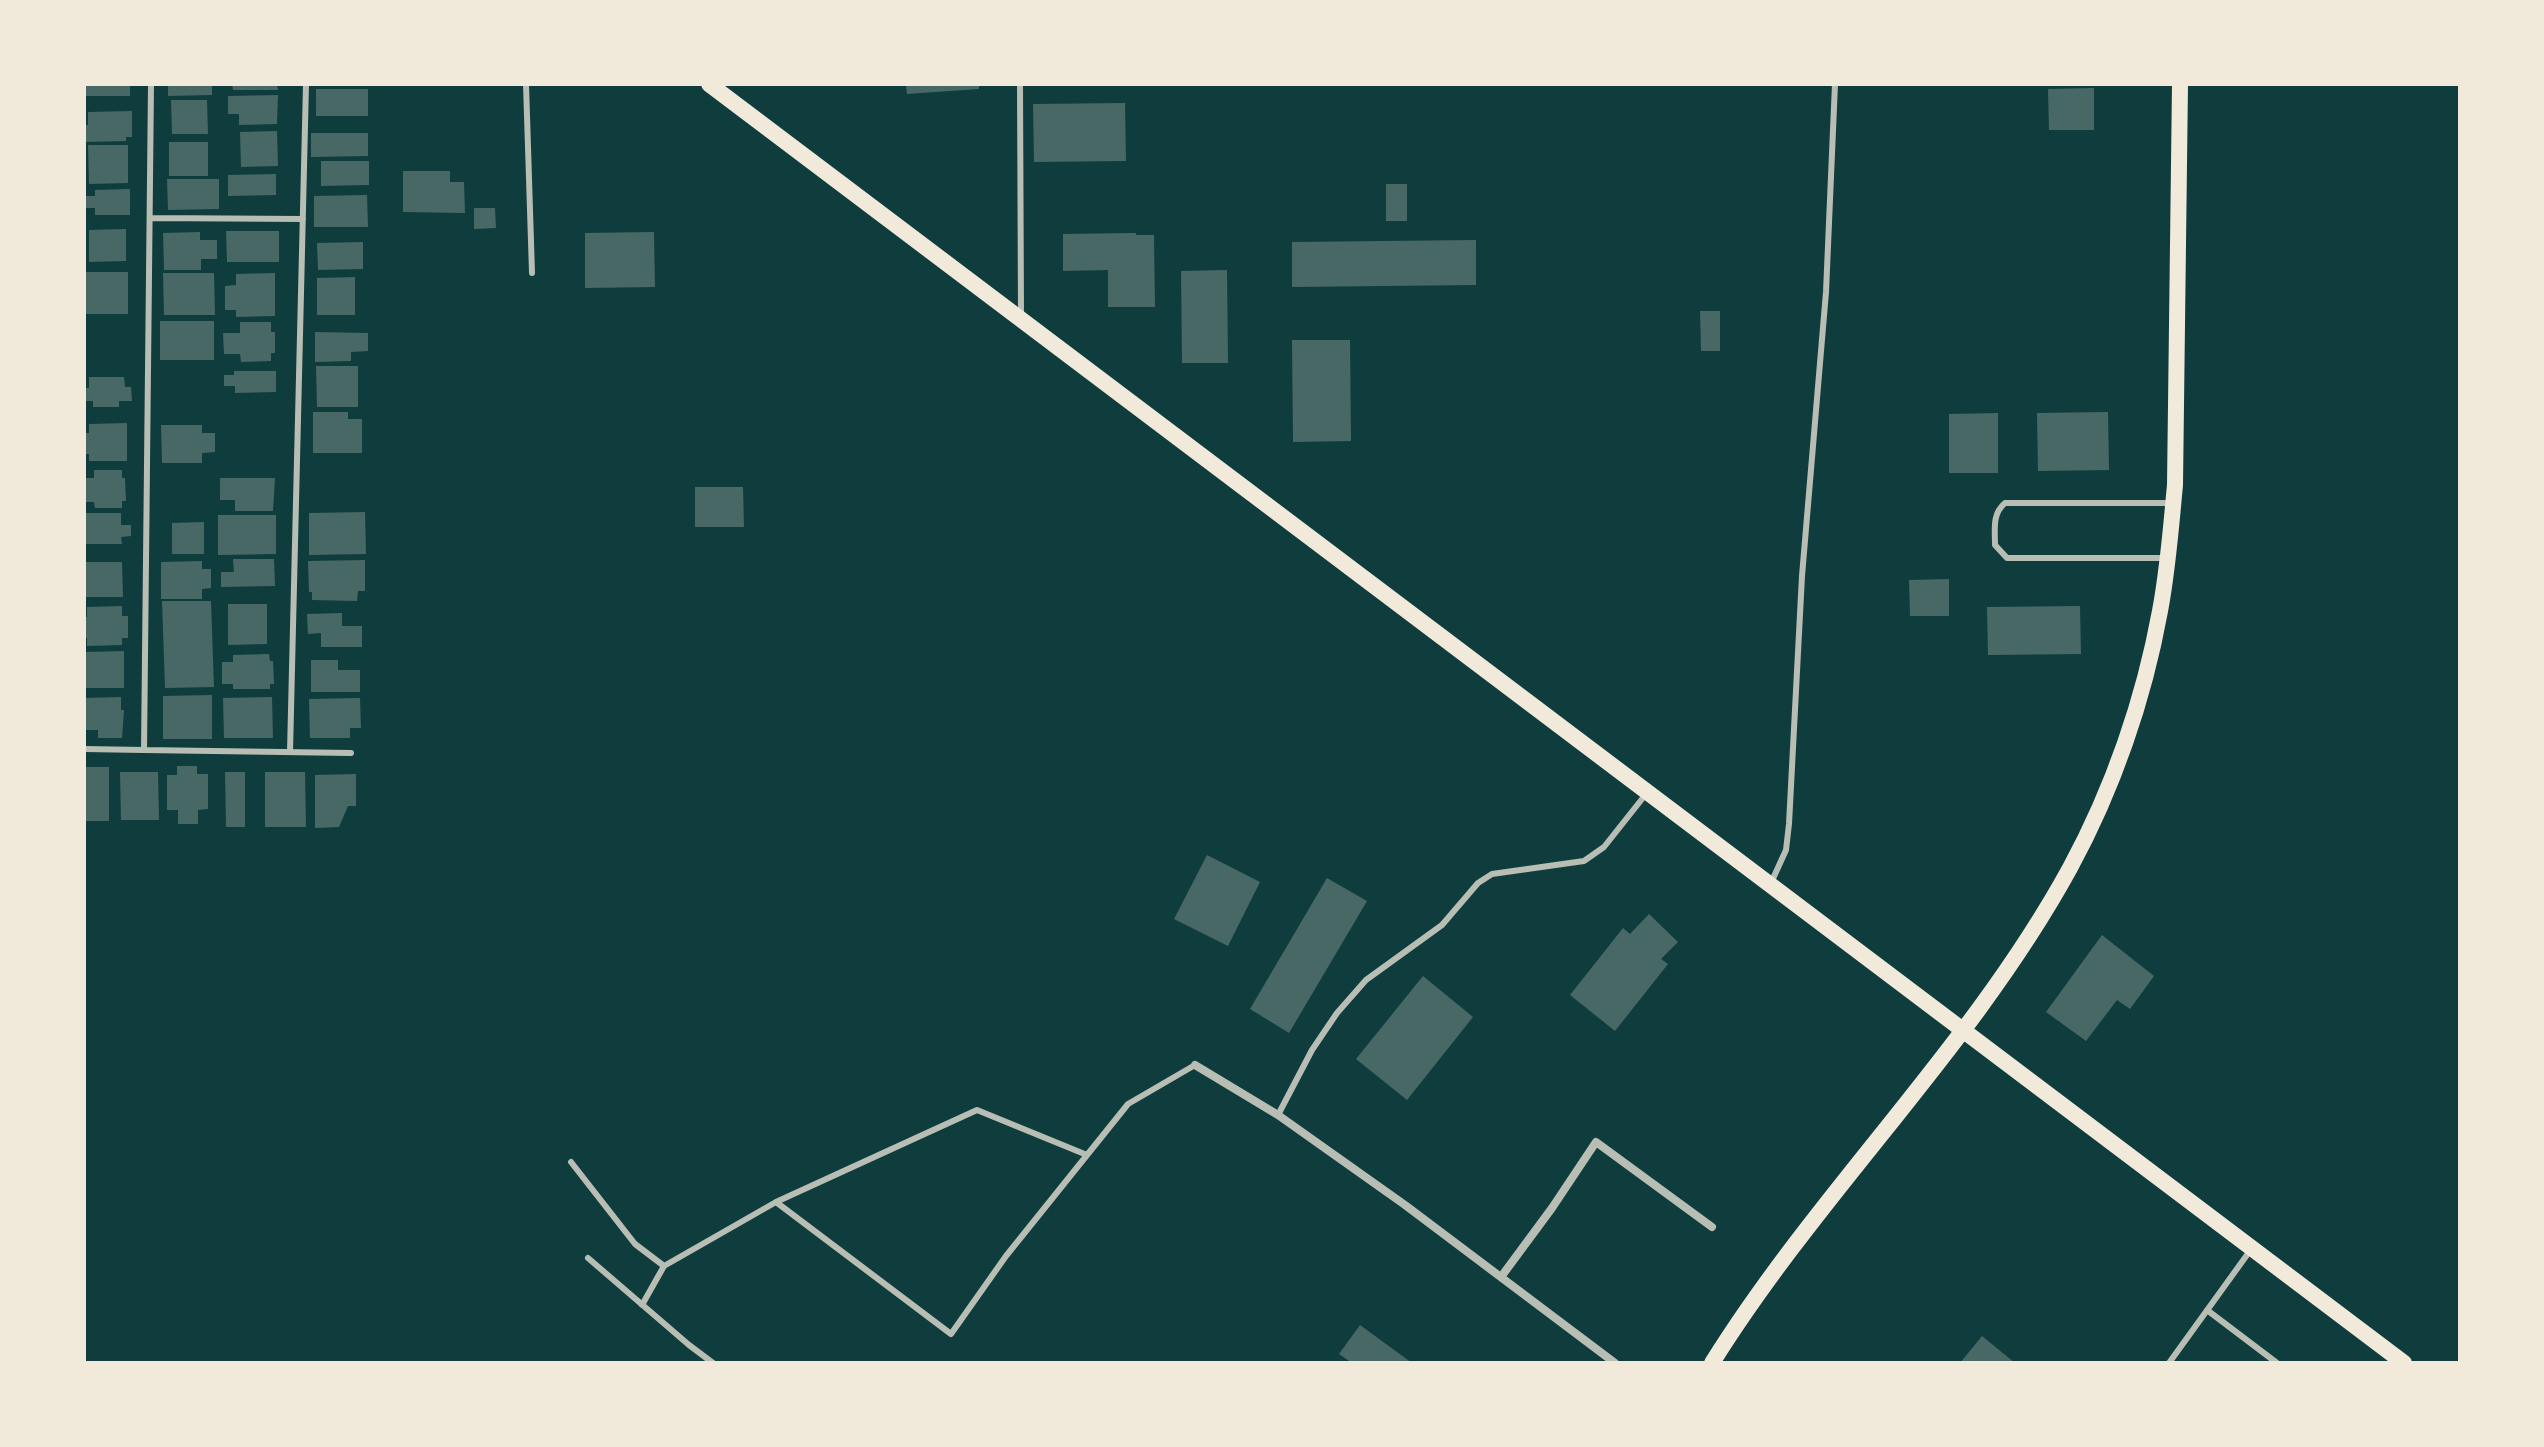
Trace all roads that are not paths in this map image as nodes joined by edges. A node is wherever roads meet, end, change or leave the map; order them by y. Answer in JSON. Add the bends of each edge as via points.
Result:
{"nodes":[{"id":1,"x":151,"y":84,"type":"edge"},
{"id":2,"x":306,"y":84,"type":"edge"},
{"id":3,"x":526,"y":84,"type":"edge"},
{"id":4,"x":709,"y":84,"type":"edge"},
{"id":5,"x":1020,"y":84,"type":"edge"},
{"id":6,"x":1835,"y":84,"type":"edge"},
{"id":7,"x":2180,"y":84,"type":"edge"},
{"id":8,"x":150,"y":218,"type":"junction"},
{"id":9,"x":303,"y":219,"type":"junction"},
{"id":10,"x":532,"y":273,"type":"dead end"},
{"id":11,"x":1021,"y":320,"type":"junction"},
{"id":12,"x":2174,"y":503,"type":"junction"},
{"id":13,"x":2168,"y":558,"type":"junction"},
{"id":14,"x":84,"y":749,"type":"edge"},
{"id":15,"x":144,"y":750,"type":"junction"},
{"id":16,"x":290,"y":752,"type":"junction"},
{"id":17,"x":351,"y":753,"type":"dead end"},
{"id":18,"x":1647,"y":793,"type":"junction"},
{"id":19,"x":1770,"y":886,"type":"junction"},
{"id":20,"x":1962,"y":1030,"type":"junction"},
{"id":21,"x":1195,"y":1065,"type":"joint"},
{"id":22,"x":1278,"y":1115,"type":"junction"},
{"id":23,"x":1087,"y":1155,"type":"junction"},
{"id":24,"x":571,"y":1162,"type":"dead end"},
{"id":25,"x":776,"y":1202,"type":"junction"},
{"id":26,"x":1712,"y":1227,"type":"dead end"},
{"id":27,"x":2252,"y":1248,"type":"junction"},
{"id":28,"x":588,"y":1258,"type":"dead end"},
{"id":29,"x":664,"y":1266,"type":"junction"},
{"id":30,"x":1501,"y":1277,"type":"junction"},
{"id":31,"x":642,"y":1305,"type":"junction"},
{"id":32,"x":2207,"y":1310,"type":"junction"},
{"id":33,"x":713,"y":1363,"type":"edge"},
{"id":34,"x":1615,"y":1363,"type":"edge"},
{"id":35,"x":1712,"y":1363,"type":"edge"},
{"id":36,"x":2169,"y":1363,"type":"edge"},
{"id":37,"x":2277,"y":1363,"type":"edge"},
{"id":38,"x":2404,"y":1363,"type":"edge"}],
"edges":[{"from":1,"to":8,"type":"lane"},
{"from":2,"to":9,"type":"lane"},
{"from":3,"to":10,"type":"lane"},
{"from":4,"to":11,"type":"main road"},
{"from":5,"to":11,"type":"lane"},
{"from":6,"to":19,"type":"lane","via":[[1789,824],[1786,850]]},
{"from":7,"to":12,"type":"main road"},
{"from":8,"to":9,"type":"lane"},
{"from":8,"to":15,"type":"lane"},
{"from":9,"to":16,"type":"lane"},
{"from":11,"to":18,"type":"main road"},
{"from":12,"to":13,"type":"main road"},
{"from":12,"to":13,"type":"lane","via":[[2005,503],[1995,516],[1995,545],[2007,558]]},
{"from":13,"to":20,"type":"main road","via":[[2146,673],[2105,793],[2040,920]]},
{"from":14,"to":15,"type":"lane"},
{"from":15,"to":16,"type":"lane"},
{"from":16,"to":17,"type":"lane"},
{"from":18,"to":19,"type":"main road"},
{"from":18,"to":22,"type":"lane","via":[[1604,847],[1584,861],[1492,874],[1442,925],[1366,980],[1320,1037]]},
{"from":19,"to":20,"type":"main road"},
{"from":20,"to":27,"type":"main road"},
{"from":20,"to":35,"type":"main road","via":[[1782,1259]]},
{"from":21,"to":22,"type":"street"},
{"from":21,"to":23,"type":"lane","via":[[1128,1104]]},
{"from":22,"to":30,"type":"street"},
{"from":23,"to":25,"type":"lane","via":[[977,1110]]},
{"from":23,"to":25,"type":"lane","via":[[951,1334]]},
{"from":24,"to":29,"type":"lane","via":[[635,1244]]},
{"from":25,"to":29,"type":"lane"},
{"from":26,"to":30,"type":"street","via":[[1596,1142]]},
{"from":27,"to":32,"type":"lane"},
{"from":27,"to":38,"type":"main road"},
{"from":28,"to":31,"type":"lane"},
{"from":29,"to":31,"type":"lane"},
{"from":30,"to":34,"type":"street"},
{"from":31,"to":33,"type":"lane"},
{"from":32,"to":36,"type":"lane"},
{"from":32,"to":37,"type":"lane"}]}
